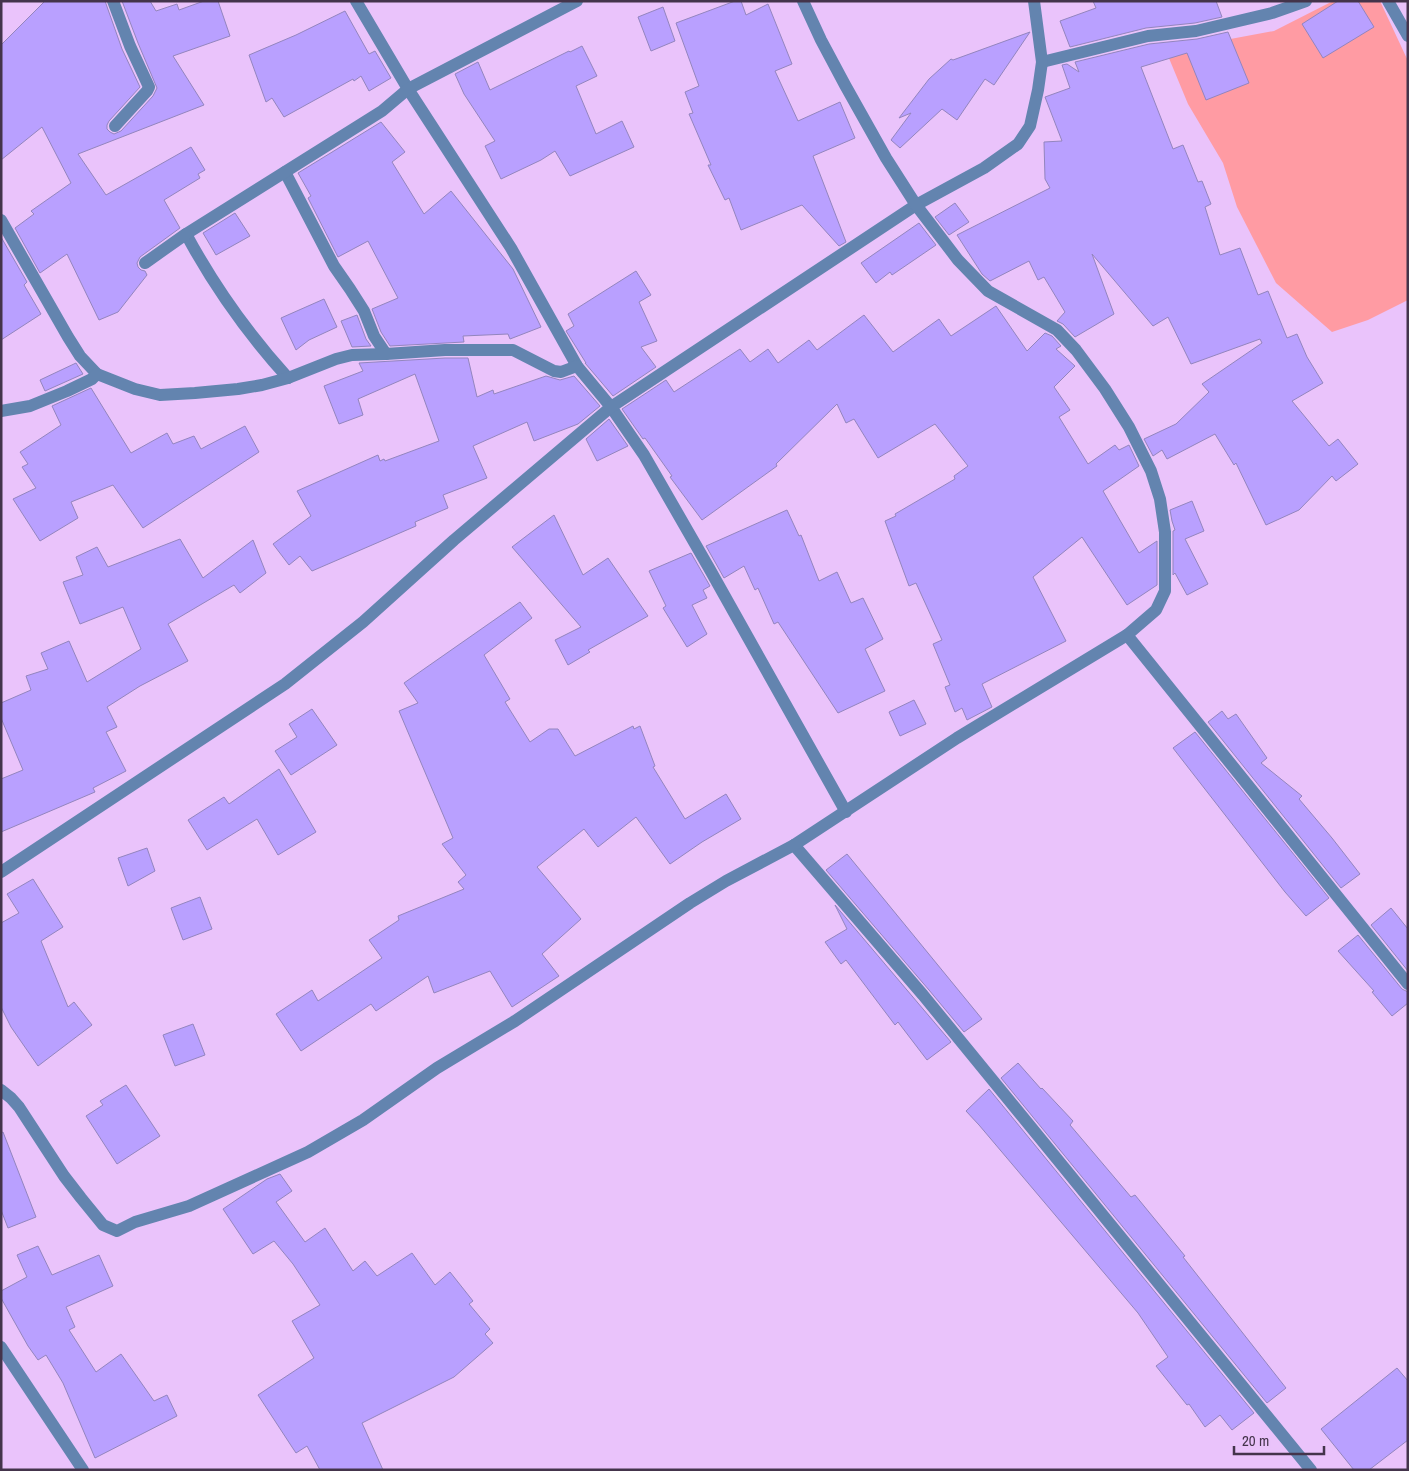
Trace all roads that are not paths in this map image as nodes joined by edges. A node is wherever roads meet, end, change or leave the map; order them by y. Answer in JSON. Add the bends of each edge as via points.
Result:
{"nodes":[{"id":1,"x":112,"y":1,"type":"edge"},
{"id":2,"x":356,"y":1,"type":"edge"},
{"id":3,"x":577,"y":1,"type":"edge"},
{"id":4,"x":803,"y":1,"type":"edge"},
{"id":5,"x":1034,"y":1,"type":"edge"},
{"id":6,"x":1306,"y":1,"type":"edge"},
{"id":7,"x":1388,"y":1,"type":"edge"},
{"id":8,"x":1408,"y":36,"type":"edge"},
{"id":9,"x":1042,"y":62,"type":"junction"},
{"id":10,"x":408,"y":89,"type":"junction"},
{"id":11,"x":115,"y":126,"type":"dead end"},
{"id":12,"x":285,"y":172,"type":"junction"},
{"id":13,"x":916,"y":205,"type":"junction"},
{"id":14,"x":3,"y":226,"type":"edge"},
{"id":15,"x":186,"y":234,"type":"junction"},
{"id":16,"x":145,"y":262,"type":"dead end"},
{"id":17,"x":386,"y":354,"type":"junction"},
{"id":18,"x":577,"y":366,"type":"junction"},
{"id":19,"x":97,"y":374,"type":"junction"},
{"id":20,"x":288,"y":378,"type":"junction"},
{"id":21,"x":611,"y":407,"type":"junction"},
{"id":22,"x":1,"y":411,"type":"edge"},
{"id":23,"x":1127,"y":634,"type":"junction"},
{"id":24,"x":846,"y":812,"type":"junction"},
{"id":25,"x":794,"y":845,"type":"junction"},
{"id":26,"x":1,"y":872,"type":"edge"},
{"id":27,"x":1408,"y":984,"type":"edge"},
{"id":28,"x":1,"y":1090,"type":"edge"},
{"id":29,"x":1,"y":1347,"type":"edge"},
{"id":30,"x":83,"y":1470,"type":"edge"},
{"id":31,"x":1311,"y":1470,"type":"edge"}],
"edges":[{"from":1,"to":11,"type":"street","via":[[149,87]]},
{"from":2,"to":10,"type":"street"},
{"from":3,"to":10,"type":"street"},
{"from":4,"to":13,"type":"street","via":[[845,85]]},
{"from":5,"to":9,"type":"street"},
{"from":6,"to":9,"type":"street","via":[[1272,13],[1196,31],[1148,36]]},
{"from":7,"to":8,"type":"street"},
{"from":9,"to":13,"type":"street","via":[[1030,126],[1018,144],[984,168]]},
{"from":10,"to":12,"type":"street","via":[[382,111]]},
{"from":10,"to":18,"type":"street","via":[[511,248]]},
{"from":12,"to":15,"type":"street"},
{"from":12,"to":17,"type":"street","via":[[334,266]]},
{"from":13,"to":21,"type":"street"},
{"from":13,"to":23,"type":"street","via":[[958,260],[988,291],[1057,330],[1076,350],[1105,389],[1151,471],[1166,532],[1165,592],[1156,610]]},
{"from":14,"to":19,"type":"street","via":[[80,356]]},
{"from":15,"to":16,"type":"street"},
{"from":15,"to":20,"type":"street","via":[[223,296]]},
{"from":17,"to":18,"type":"street","via":[[513,350],[554,371]]},
{"from":17,"to":20,"type":"street","via":[[352,355]]},
{"from":18,"to":21,"type":"street"},
{"from":19,"to":20,"type":"street","via":[[160,395],[238,389]]},
{"from":19,"to":22,"type":"street","via":[[44,401]]},
{"from":21,"to":24,"type":"street","via":[[654,472]]},
{"from":21,"to":26,"type":"street","via":[[363,622],[285,684]]},
{"from":23,"to":24,"type":"street","via":[[957,738]]},
{"from":23,"to":27,"type":"street"},
{"from":24,"to":25,"type":"street"},
{"from":25,"to":28,"type":"street","via":[[726,880],[515,1021],[437,1068],[363,1120],[308,1152],[189,1206],[134,1222],[117,1231],[103,1225],[64,1176],[19,1107]]},
{"from":25,"to":31,"type":"street","via":[[923,995]]},
{"from":29,"to":30,"type":"street"}]}
